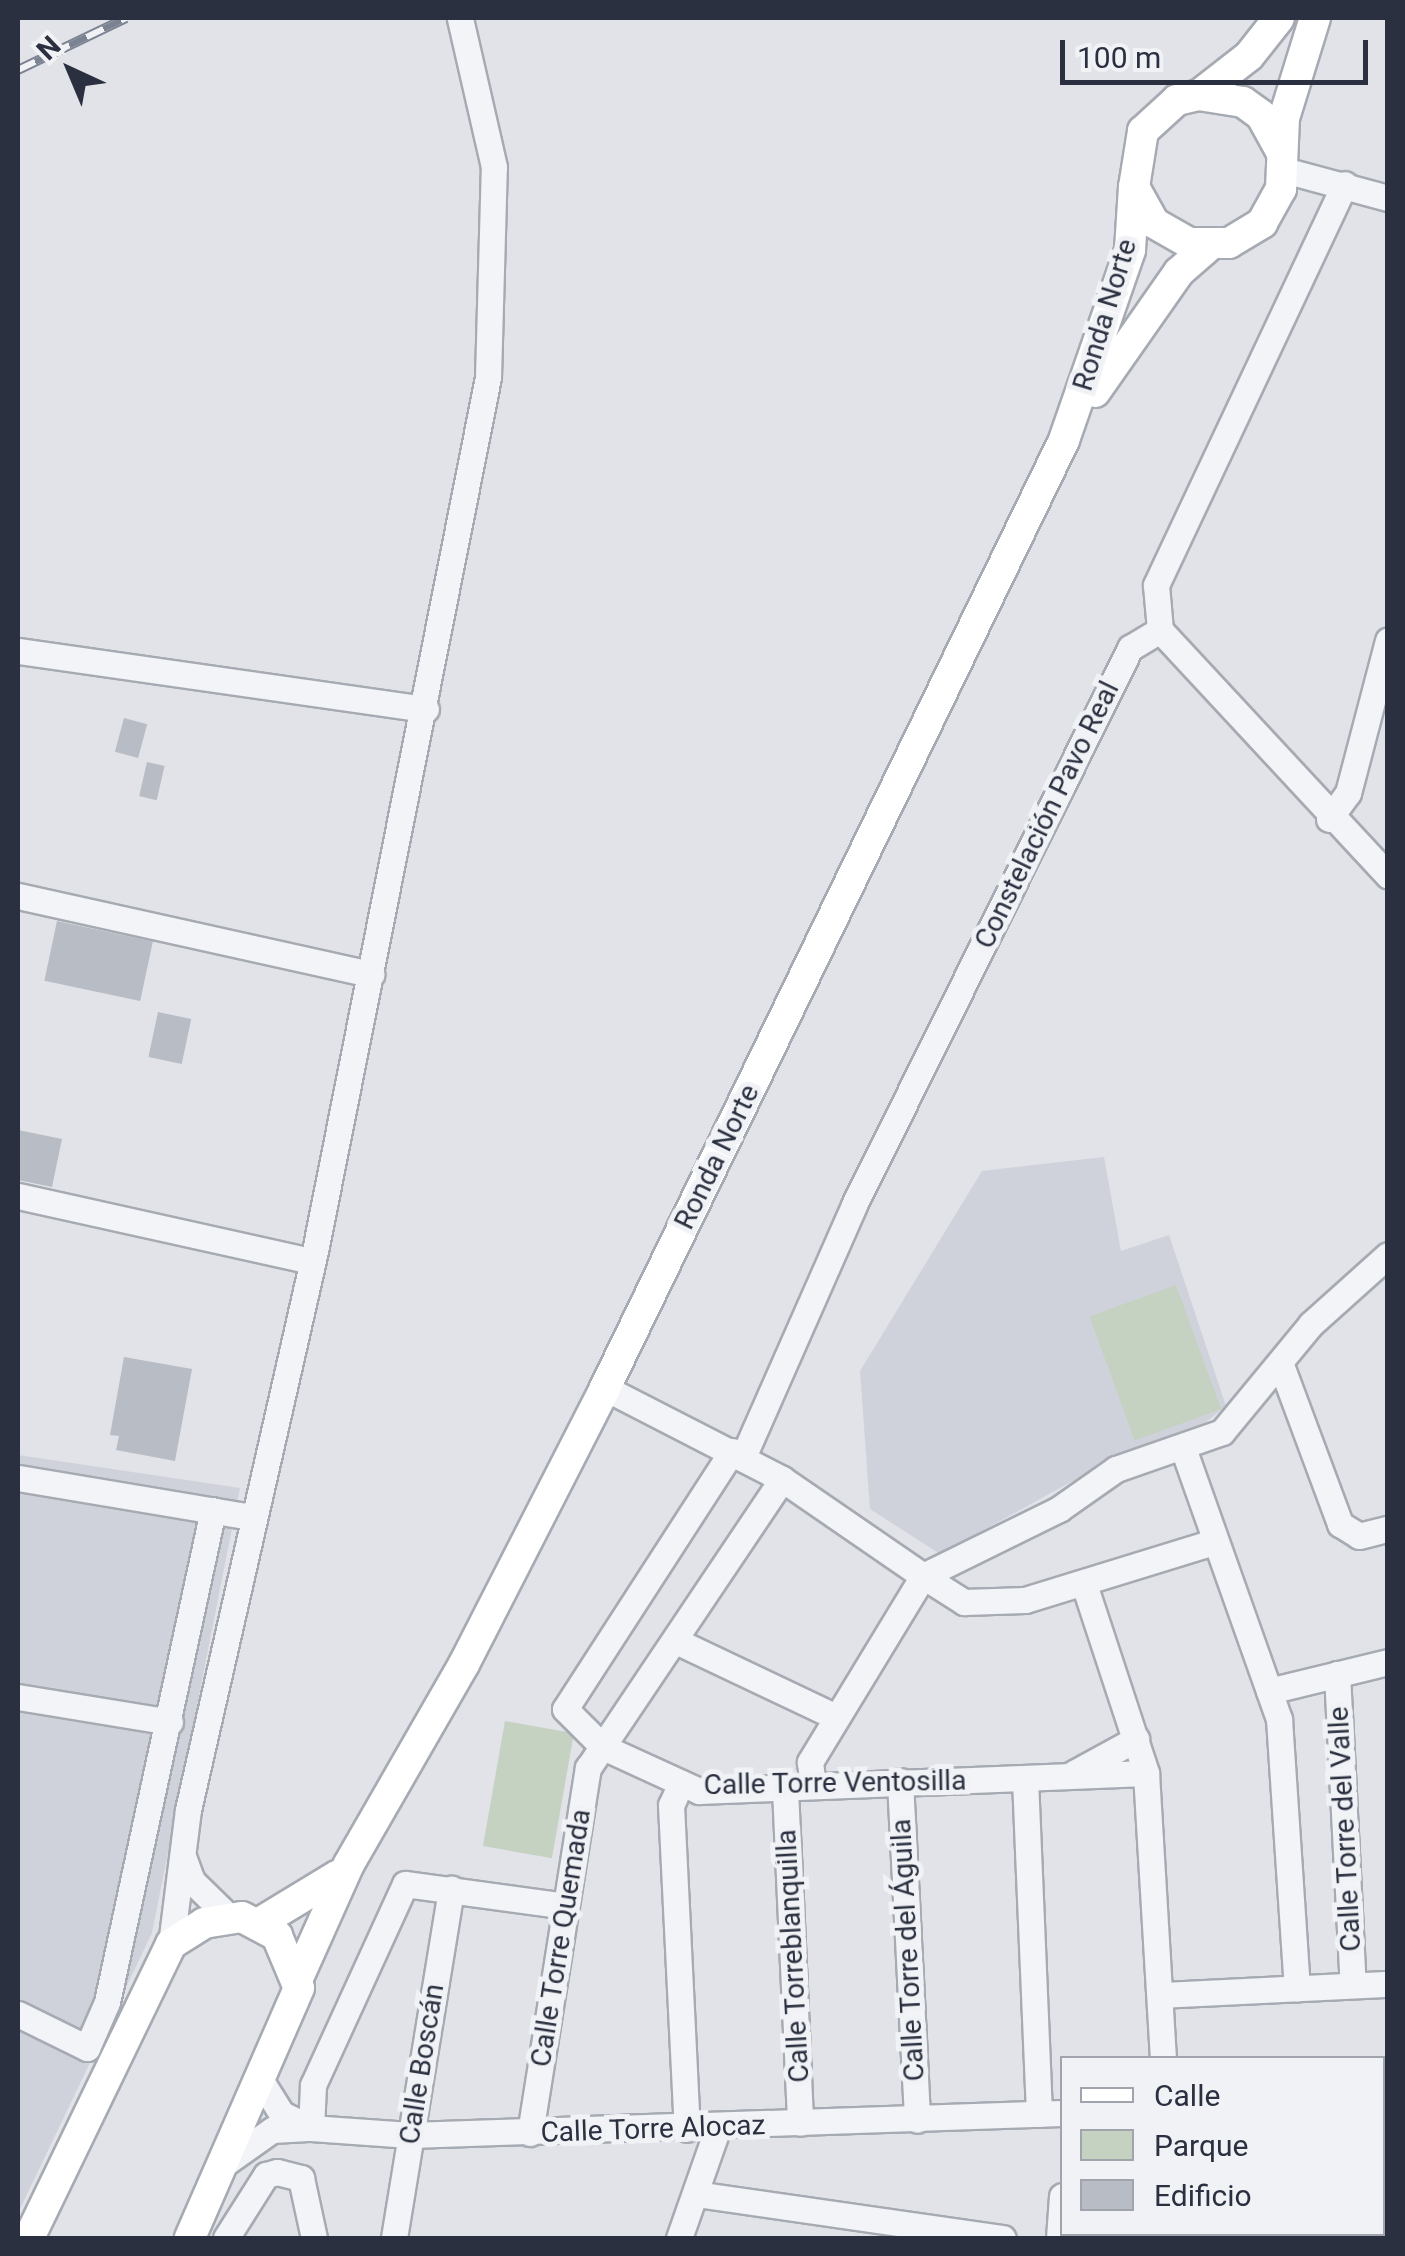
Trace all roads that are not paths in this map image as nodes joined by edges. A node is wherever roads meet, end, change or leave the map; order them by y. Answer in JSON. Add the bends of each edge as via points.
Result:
{"nodes":[{"id":1,"x":460,"y":18,"type":"edge"},
{"id":2,"x":1279,"y":18,"type":"edge"},
{"id":3,"x":1316,"y":18,"type":"edge"},
{"id":4,"x":1199,"y":94,"type":"junction"},
{"id":5,"x":1283,"y":162,"type":"junction"},
{"id":6,"x":1345,"y":184,"type":"junction"},
{"id":7,"x":1134,"y":187,"type":"junction"},
{"id":8,"x":1388,"y":198,"type":"edge"},
{"id":9,"x":1209,"y":246,"type":"junction"},
{"id":10,"x":1064,"y":440,"type":"junction"},
{"id":11,"x":1160,"y":630,"type":"junction"},
{"id":12,"x":1388,"y":640,"type":"edge"},
{"id":13,"x":18,"y":651,"type":"edge"},
{"id":14,"x":426,"y":708,"type":"junction"},
{"id":15,"x":1329,"y":820,"type":"junction"},
{"id":16,"x":1388,"y":875,"type":"edge"},
{"id":17,"x":18,"y":896,"type":"edge"},
{"id":18,"x":371,"y":974,"type":"junction"},
{"id":19,"x":18,"y":1196,"type":"edge"},
{"id":20,"x":1388,"y":1254,"type":"edge"},
{"id":21,"x":312,"y":1261,"type":"junction"},
{"id":22,"x":1281,"y":1365,"type":"junction"},
{"id":23,"x":605,"y":1388,"type":"junction"},
{"id":24,"x":1184,"y":1448,"type":"junction"},
{"id":25,"x":738,"y":1454,"type":"junction"},
{"id":26,"x":18,"y":1478,"type":"edge"},
{"id":27,"x":782,"y":1479,"type":"junction"},
{"id":28,"x":212,"y":1510,"type":"junction"},
{"id":29,"x":252,"y":1517,"type":"junction"},
{"id":30,"x":1388,"y":1528,"type":"edge"},
{"id":31,"x":1214,"y":1542,"type":"junction"},
{"id":32,"x":924,"y":1576,"type":"junction"},
{"id":33,"x":1085,"y":1587,"type":"junction"},
{"id":34,"x":676,"y":1640,"type":"junction"},
{"id":35,"x":1388,"y":1662,"type":"edge"},
{"id":36,"x":1337,"y":1674,"type":"junction"},
{"id":37,"x":1270,"y":1691,"type":"junction"},
{"id":38,"x":18,"y":1698,"type":"edge"},
{"id":39,"x":836,"y":1717,"type":"junction"},
{"id":40,"x":170,"y":1722,"type":"junction"},
{"id":41,"x":1136,"y":1738,"type":"junction"},
{"id":42,"x":604,"y":1747,"type":"junction"},
{"id":43,"x":1074,"y":1773,"type":"junction"},
{"id":44,"x":1146,"y":1774,"type":"junction"},
{"id":45,"x":1025,"y":1779,"type":"junction"},
{"id":46,"x":900,"y":1781,"type":"junction"},
{"id":47,"x":682,"y":1783,"type":"junction"},
{"id":48,"x":812,"y":1786,"type":"junction"},
{"id":49,"x":785,"y":1788,"type":"junction"},
{"id":50,"x":184,"y":1859,"type":"junction"},
{"id":51,"x":350,"y":1864,"type":"junction"},
{"id":52,"x":452,"y":1889,"type":"junction"},
{"id":53,"x":565,"y":1906,"type":"junction"},
{"id":54,"x":228,"y":1916,"type":"junction"},
{"id":55,"x":261,"y":1922,"type":"junction"},
{"id":56,"x":171,"y":1944,"type":"junction"},
{"id":57,"x":298,"y":1978,"type":"junction"},
{"id":58,"x":1388,"y":1984,"type":"edge"},
{"id":59,"x":1353,"y":1985,"type":"junction"},
{"id":60,"x":1296,"y":1988,"type":"junction"},
{"id":61,"x":1160,"y":1995,"type":"junction"},
{"id":62,"x":18,"y":2014,"type":"edge"},
{"id":63,"x":1163,"y":2056,"type":"edge"},
{"id":64,"x":263,"y":2084,"type":"junction"},
{"id":65,"x":1050,"y":2114,"type":"edge"},
{"id":66,"x":917,"y":2120,"type":"junction"},
{"id":67,"x":800,"y":2123,"type":"junction"},
{"id":68,"x":718,"y":2127,"type":"junction"},
{"id":69,"x":311,"y":2128,"type":"junction"},
{"id":70,"x":687,"y":2129,"type":"junction"},
{"id":71,"x":530,"y":2133,"type":"junction"},
{"id":72,"x":410,"y":2135,"type":"junction"},
{"id":73,"x":228,"y":2160,"type":"junction"},
{"id":74,"x":696,"y":2194,"type":"junction"},
{"id":75,"x":1388,"y":2236,"type":"edge"},
{"id":76,"x":1272,"y":2237,"type":"edge"},
{"id":77,"x":29,"y":2238,"type":"edge"},
{"id":78,"x":190,"y":2238,"type":"edge"},
{"id":79,"x":226,"y":2238,"type":"edge"},
{"id":80,"x":314,"y":2238,"type":"edge"},
{"id":81,"x":394,"y":2238,"type":"edge"},
{"id":82,"x":679,"y":2238,"type":"edge"},
{"id":83,"x":1003,"y":2238,"type":"edge"},
{"id":84,"x":1342,"y":2238,"type":"edge"}],
"edges":[{"from":1,"to":14,"type":"street","via":[[494,167],[488,376]]},
{"from":2,"to":4,"type":"main road","name":"Ronda Norte","via":[[1249,56]]},
{"from":3,"to":5,"type":"main road","name":"Ronda Norte","via":[[1292,82]]},
{"from":4,"to":5,"type":"main road","via":[[1222,95],[1261,115]]},
{"from":4,"to":7,"type":"main road","name":"Ronda Norte","via":[[1167,107],[1143,131]]},
{"from":5,"to":6,"type":"street"},
{"from":5,"to":9,"type":"main road","name":"Ronda Norte","via":[[1262,223]]},
{"from":6,"to":8,"type":"street"},
{"from":6,"to":11,"type":"street","via":[[1156,585]]},
{"from":7,"to":9,"type":"main road","name":"Ronda Norte","via":[[1170,235]]},
{"from":7,"to":10,"type":"main road","name":"Ronda Norte","via":[[1130,250]]},
{"from":9,"to":10,"type":"main road","name":"Ronda Norte","via":[[1157,302]]},
{"from":10,"to":23,"type":"main road","name":"Ronda Norte"},
{"from":11,"to":15,"type":"street"},
{"from":11,"to":25,"type":"street","name":"Constelación Pavo Real","via":[[1130,648]]},
{"from":12,"to":15,"type":"street","via":[[1348,793]]},
{"from":13,"to":14,"type":"street"},
{"from":14,"to":18,"type":"street"},
{"from":15,"to":16,"type":"street"},
{"from":17,"to":18,"type":"street"},
{"from":18,"to":21,"type":"street"},
{"from":19,"to":21,"type":"street"},
{"from":20,"to":22,"type":"street","via":[[1311,1324]]},
{"from":21,"to":29,"type":"street"},
{"from":22,"to":24,"type":"street","via":[[1222,1432]]},
{"from":22,"to":30,"type":"street","via":[[1340,1524],[1360,1536]]},
{"from":23,"to":25,"type":"street"},
{"from":23,"to":51,"type":"main road","name":"Ronda Norte","via":[[464,1664]]},
{"from":24,"to":31,"type":"street","name":"Calle Torre del Valle"},
{"from":24,"to":32,"type":"street","via":[[1116,1469],[1058,1509]]},
{"from":25,"to":27,"type":"street"},
{"from":25,"to":42,"type":"street","via":[[566,1708]]},
{"from":26,"to":28,"type":"street"},
{"from":27,"to":32,"type":"street"},
{"from":27,"to":34,"type":"street","name":"Calle Torre Quemada"},
{"from":28,"to":29,"type":"street"},
{"from":28,"to":40,"type":"street"},
{"from":29,"to":50,"type":"street"},
{"from":31,"to":33,"type":"street"},
{"from":31,"to":37,"type":"street","name":"Calle Torre del Valle"},
{"from":32,"to":33,"type":"street","via":[[964,1602]]},
{"from":32,"to":39,"type":"street"},
{"from":33,"to":41,"type":"street"},
{"from":34,"to":39,"type":"street"},
{"from":34,"to":42,"type":"street","name":"Calle Torre Quemada"},
{"from":35,"to":36,"type":"street"},
{"from":36,"to":37,"type":"street"},
{"from":36,"to":59,"type":"street","name":"Calle Torre del Valle"},
{"from":37,"to":60,"type":"street","name":"Calle Torre del Valle","via":[[1286,1752]]},
{"from":38,"to":40,"type":"street"},
{"from":39,"to":48,"type":"street","via":[[810,1762]]},
{"from":40,"to":62,"type":"street","via":[[107,2002],[88,2048]]},
{"from":41,"to":43,"type":"street","name":"Calle Torre Ventosilla"},
{"from":41,"to":44,"type":"street"},
{"from":42,"to":47,"type":"street","name":"Calle Torre Ventosilla"},
{"from":42,"to":53,"type":"street","name":"Calle Torre Quemada","via":[[588,1768]]},
{"from":43,"to":44,"type":"street","name":"Calle Torre Ventosilla"},
{"from":43,"to":45,"type":"street","name":"Calle Torre Ventosilla"},
{"from":44,"to":61,"type":"street"},
{"from":45,"to":46,"type":"street","name":"Calle Torre Ventosilla"},
{"from":45,"to":65,"type":"street"},
{"from":46,"to":48,"type":"street","name":"Calle Torre Ventosilla"},
{"from":46,"to":66,"type":"street","name":"Calle Torre del Águila"},
{"from":47,"to":49,"type":"street","name":"Calle Torre Ventosilla","via":[[700,1791]]},
{"from":47,"to":70,"type":"street","via":[[672,1804]]},
{"from":48,"to":49,"type":"street","name":"Calle Torre Ventosilla"},
{"from":49,"to":67,"type":"street","name":"Calle Torreblanquilla"},
{"from":50,"to":54,"type":"street","via":[[192,1880]]},
{"from":50,"to":56,"type":"street"},
{"from":51,"to":55,"type":"main road","name":"Ronda Norte","via":[[322,1892]]},
{"from":51,"to":57,"type":"main road","name":"Ronda Norte"},
{"from":52,"to":53,"type":"street"},
{"from":52,"to":69,"type":"street","via":[[404,1884],[313,2085]]},
{"from":52,"to":72,"type":"street","name":"Calle Boscán"},
{"from":53,"to":71,"type":"street","name":"Calle Torre Quemada"},
{"from":54,"to":55,"type":"main road"},
{"from":54,"to":56,"type":"main road"},
{"from":55,"to":57,"type":"main road"},
{"from":56,"to":77,"type":"main road"},
{"from":57,"to":64,"type":"main road","name":"Ronda Norte","via":[[297,2002]]},
{"from":58,"to":59,"type":"street"},
{"from":59,"to":60,"type":"street"},
{"from":60,"to":61,"type":"street"},
{"from":61,"to":63,"type":"street"},
{"from":64,"to":69,"type":"street","via":[[282,2114]]},
{"from":64,"to":73,"type":"main road","name":"Ronda Norte"},
{"from":65,"to":66,"type":"street","name":"Calle Torre Alocaz"},
{"from":66,"to":67,"type":"street","name":"Calle Torre Alocaz"},
{"from":67,"to":68,"type":"street","name":"Calle Torre Alocaz"},
{"from":68,"to":70,"type":"street","name":"Calle Torre Alocaz"},
{"from":68,"to":74,"type":"street"},
{"from":69,"to":72,"type":"street","name":"Calle Torre Alocaz"},
{"from":69,"to":73,"type":"street","name":"Calle Torre Alocaz","via":[[272,2130]]},
{"from":70,"to":71,"type":"street","name":"Calle Torre Alocaz"},
{"from":71,"to":72,"type":"street","name":"Calle Torre Alocaz"},
{"from":72,"to":81,"type":"street","name":"Calle Boscán"},
{"from":73,"to":78,"type":"main road","name":"Ronda Norte"},
{"from":74,"to":82,"type":"street"},
{"from":74,"to":83,"type":"street"},
{"from":75,"to":84,"type":"street"},
{"from":76,"to":84,"type":"street"},
{"from":79,"to":80,"type":"street","via":[[266,2175],[301,2178]]}]}
